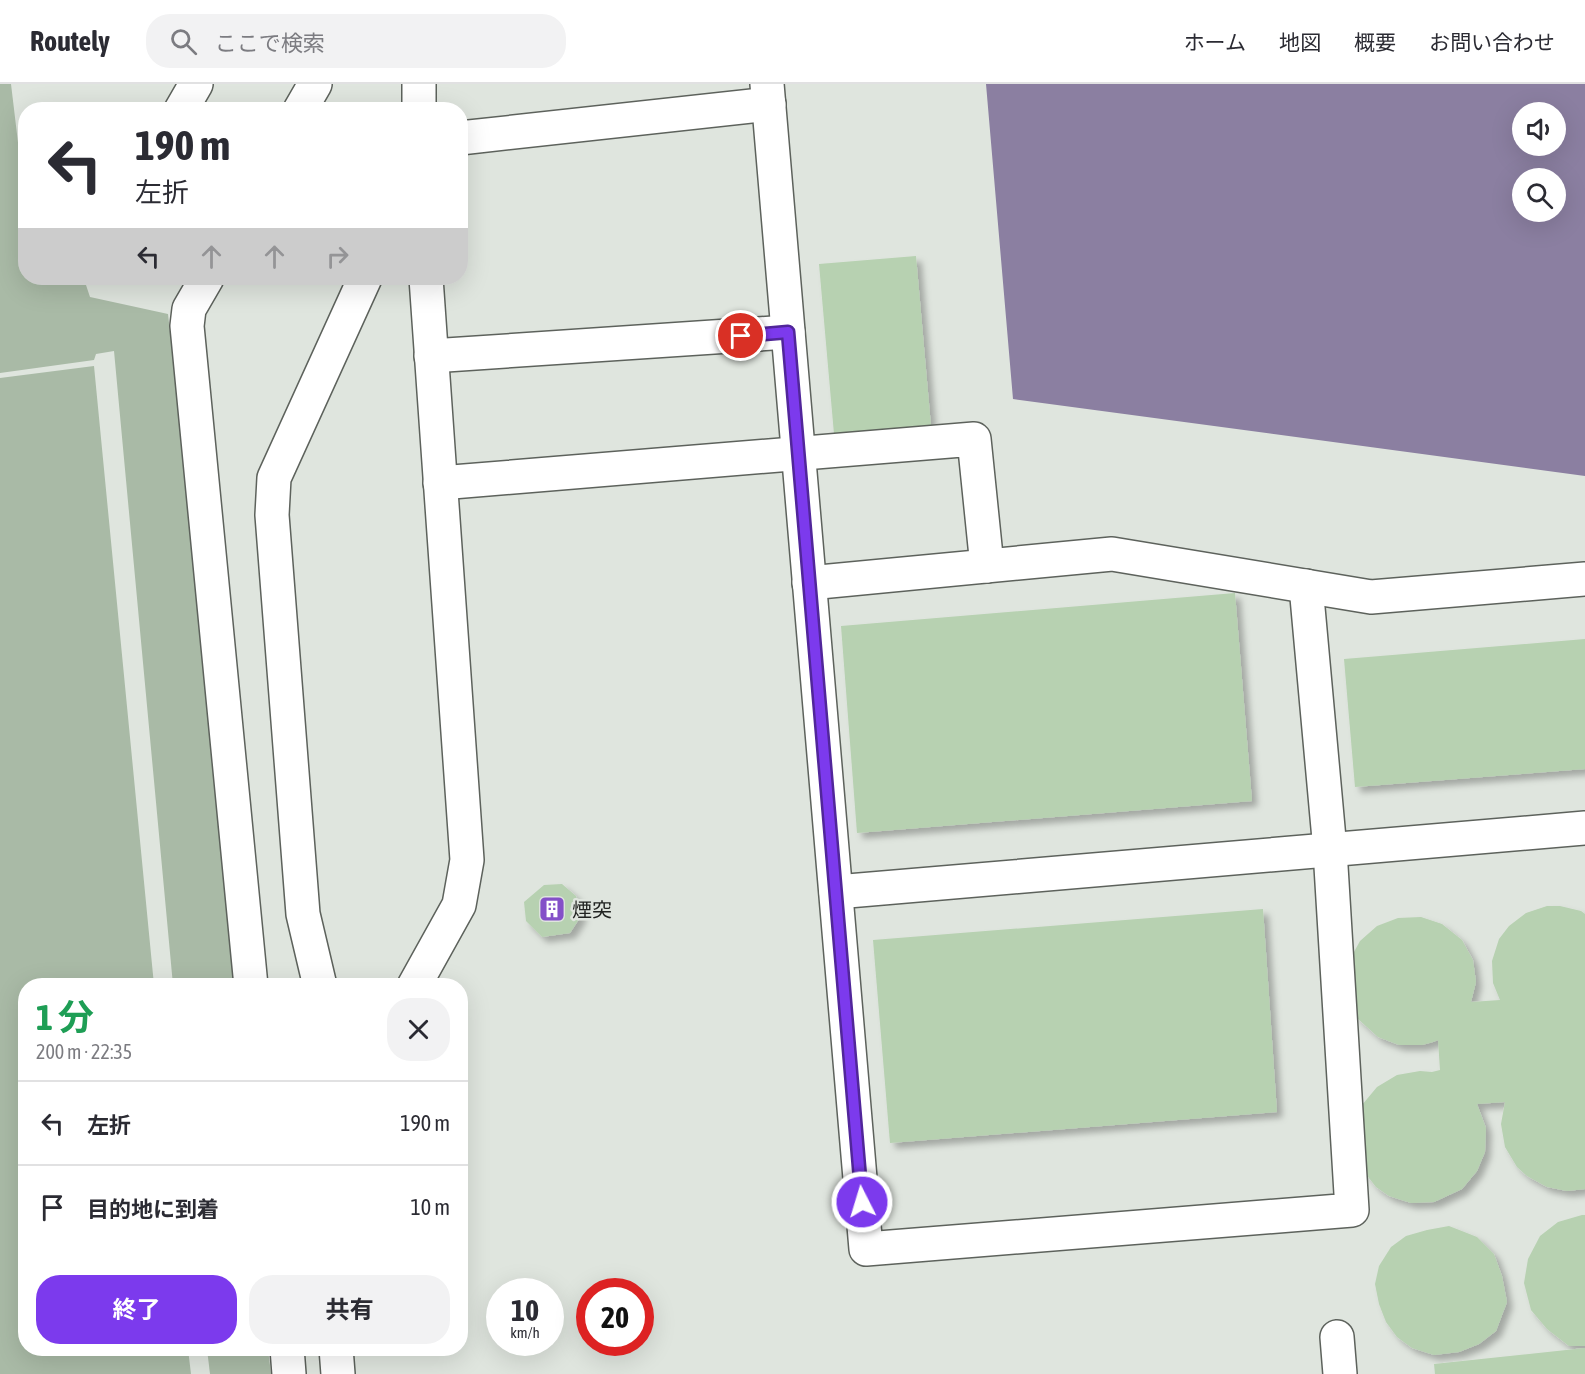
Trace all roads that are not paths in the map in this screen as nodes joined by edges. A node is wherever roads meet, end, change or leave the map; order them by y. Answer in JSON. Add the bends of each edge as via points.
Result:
{"nodes":[{"id":1,"x":196,"y":84,"type":"edge"},
{"id":2,"x":315,"y":84,"type":"edge"},
{"id":3,"x":419,"y":84,"type":"edge"},
{"id":4,"x":768,"y":94,"type":"edge"},
{"id":5,"x":186,"y":102,"type":"edge"},
{"id":6,"x":305,"y":102,"type":"edge"},
{"id":7,"x":419,"y":102,"type":"edge"},
{"id":8,"x":468,"y":137,"type":"edge"},
{"id":9,"x":203,"y":285,"type":"edge"},
{"id":10,"x":362,"y":285,"type":"edge"},
{"id":11,"x":426,"y":285,"type":"edge"},
{"id":12,"x":788,"y":332,"type":"junction"},
{"id":13,"x":431,"y":356,"type":"junction"},
{"id":14,"x":799,"y":455,"type":"junction"},
{"id":15,"x":440,"y":483,"type":"junction"},
{"id":16,"x":987,"y":566,"type":"junction"},
{"id":17,"x":1585,"y":579,"type":"edge"},
{"id":18,"x":810,"y":583,"type":"junction"},
{"id":19,"x":1306,"y":586,"type":"junction"},
{"id":20,"x":1585,"y":828,"type":"edge"},
{"id":21,"x":1330,"y":850,"type":"junction"},
{"id":22,"x":836,"y":892,"type":"junction"},
{"id":23,"x":250,"y":978,"type":"edge"},
{"id":24,"x":318,"y":978,"type":"edge"},
{"id":25,"x":418,"y":978,"type":"edge"},
{"id":26,"x":1337,"y":1337,"type":"dead end"},
{"id":27,"x":288,"y":1356,"type":"edge"},
{"id":28,"x":337,"y":1356,"type":"edge"},
{"id":29,"x":289,"y":1374,"type":"edge"},
{"id":30,"x":338,"y":1374,"type":"edge"},
{"id":31,"x":1340,"y":1374,"type":"edge"}],
"edges":[{"from":1,"to":5,"type":"lane"},
{"from":2,"to":6,"type":"lane"},
{"from":3,"to":7,"type":"lane"},
{"from":4,"to":8,"type":"lane"},
{"from":4,"to":12,"type":"lane"},
{"from":9,"to":23,"type":"lane","via":[[189,309],[187,326]]},
{"from":10,"to":24,"type":"lane","via":[[273,487],[303,914]]},
{"from":11,"to":13,"type":"lane"},
{"from":12,"to":13,"type":"lane"},
{"from":12,"to":14,"type":"lane"},
{"from":13,"to":15,"type":"lane"},
{"from":14,"to":15,"type":"lane"},
{"from":14,"to":16,"type":"lane","via":[[974,439]]},
{"from":14,"to":18,"type":"lane"},
{"from":15,"to":25,"type":"lane","via":[[467,860],[459,905]]},
{"from":16,"to":18,"type":"lane"},
{"from":16,"to":19,"type":"lane","via":[[1112,554]]},
{"from":17,"to":19,"type":"lane","via":[[1371,597]]},
{"from":18,"to":22,"type":"lane"},
{"from":19,"to":21,"type":"lane"},
{"from":20,"to":21,"type":"lane"},
{"from":21,"to":22,"type":"lane"},
{"from":21,"to":22,"type":"lane","via":[[1352,1210],[866,1249]]},
{"from":26,"to":31,"type":"lane"},
{"from":27,"to":29,"type":"lane"},
{"from":28,"to":30,"type":"lane"}]}
